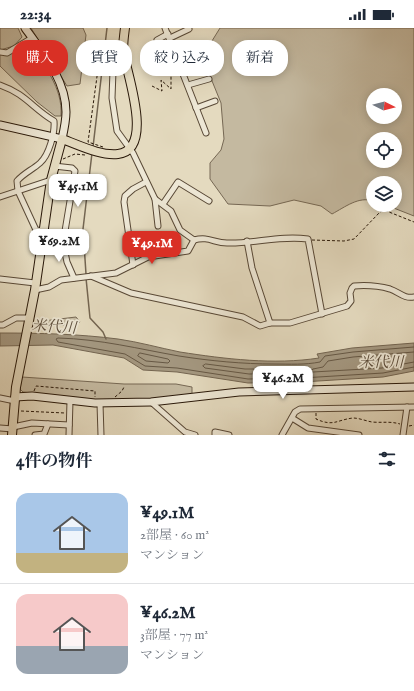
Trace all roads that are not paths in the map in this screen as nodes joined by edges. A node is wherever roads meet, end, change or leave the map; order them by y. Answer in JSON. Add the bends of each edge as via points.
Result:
{"nodes":[{"id":1,"x":25,"y":28,"type":"edge"},
{"id":2,"x":125,"y":28,"type":"edge"},
{"id":3,"x":165,"y":28,"type":"edge"},
{"id":4,"x":189,"y":29,"type":"dead end"},
{"id":5,"x":169,"y":36,"type":"junction"},
{"id":6,"x":32,"y":38,"type":"junction"},
{"id":7,"x":124,"y":40,"type":"edge"},
{"id":8,"x":157,"y":40,"type":"dead end"},
{"id":9,"x":171,"y":40,"type":"edge"},
{"id":10,"x":0,"y":52,"type":"edge"},
{"id":11,"x":113,"y":76,"type":"edge"},
{"id":12,"x":129,"y":76,"type":"edge"},
{"id":13,"x":184,"y":76,"type":"edge"},
{"id":14,"x":209,"y":79,"type":"dead end"},
{"id":15,"x":0,"y":85,"type":"edge"},
{"id":16,"x":188,"y":85,"type":"junction"},
{"id":17,"x":215,"y":101,"type":"dead end"},
{"id":18,"x":196,"y":108,"type":"junction"},
{"id":19,"x":54,"y":121,"type":"junction"},
{"id":20,"x":0,"y":125,"type":"edge"},
{"id":21,"x":64,"y":125,"type":"junction"},
{"id":22,"x":206,"y":133,"type":"dead end"},
{"id":23,"x":52,"y":137,"type":"junction"},
{"id":24,"x":62,"y":139,"type":"junction"},
{"id":25,"x":130,"y":150,"type":"junction"},
{"id":26,"x":56,"y":166,"type":"junction"},
{"id":27,"x":51,"y":180,"type":"junction"},
{"id":28,"x":146,"y":182,"type":"junction"},
{"id":29,"x":18,"y":192,"type":"junction"},
{"id":30,"x":0,"y":197,"type":"edge"},
{"id":31,"x":155,"y":198,"type":"junction"},
{"id":32,"x":209,"y":201,"type":"dead end"},
{"id":33,"x":163,"y":204,"type":"junction"},
{"id":34,"x":158,"y":226,"type":"dead end"},
{"id":35,"x":44,"y":234,"type":"junction"},
{"id":36,"x":194,"y":240,"type":"junction"},
{"id":37,"x":247,"y":241,"type":"junction"},
{"id":38,"x":63,"y":243,"type":"junction"},
{"id":39,"x":133,"y":265,"type":"junction"},
{"id":40,"x":91,"y":276,"type":"junction"},
{"id":41,"x":74,"y":278,"type":"junction"},
{"id":42,"x":0,"y":279,"type":"edge"},
{"id":43,"x":35,"y":287,"type":"junction"},
{"id":44,"x":414,"y":297,"type":"edge"},
{"id":45,"x":322,"y":314,"type":"junction"},
{"id":46,"x":28,"y":318,"type":"junction"},
{"id":47,"x":270,"y":323,"type":"junction"},
{"id":48,"x":0,"y":325,"type":"edge"},
{"id":49,"x":414,"y":387,"type":"edge"},
{"id":50,"x":0,"y":398,"type":"edge"},
{"id":51,"x":15,"y":399,"type":"junction"},
{"id":52,"x":70,"y":401,"type":"junction"},
{"id":53,"x":151,"y":402,"type":"junction"},
{"id":54,"x":100,"y":403,"type":"junction"},
{"id":55,"x":407,"y":407,"type":"junction"},
{"id":56,"x":414,"y":407,"type":"edge"},
{"id":57,"x":292,"y":418,"type":"junction"},
{"id":58,"x":48,"y":424,"type":"junction"},
{"id":59,"x":69,"y":425,"type":"junction"},
{"id":60,"x":0,"y":428,"type":"edge"},
{"id":61,"x":12,"y":430,"type":"edge"},
{"id":62,"x":35,"y":435,"type":"edge"},
{"id":63,"x":69,"y":435,"type":"edge"},
{"id":64,"x":101,"y":435,"type":"edge"},
{"id":65,"x":196,"y":435,"type":"edge"},
{"id":66,"x":214,"y":435,"type":"edge"},
{"id":67,"x":229,"y":435,"type":"edge"},
{"id":68,"x":282,"y":435,"type":"edge"},
{"id":69,"x":359,"y":435,"type":"edge"},
{"id":70,"x":404,"y":435,"type":"edge"}],
"edges":[{"from":1,"to":6,"type":"street"},
{"from":2,"to":7,"type":"main road"},
{"from":3,"to":5,"type":"street"},
{"from":4,"to":5,"type":"street"},
{"from":5,"to":8,"type":"street"},
{"from":5,"to":9,"type":"street"},
{"from":6,"to":10,"type":"street","via":[[7,53]]},
{"from":6,"to":21,"type":"street","via":[[61,82],[66,112]]},
{"from":11,"to":25,"type":"street","via":[[112,98],[117,131]]},
{"from":12,"to":25,"type":"main road","via":[[138,131],[137,139]]},
{"from":13,"to":16,"type":"street"},
{"from":14,"to":16,"type":"street"},
{"from":15,"to":19,"type":"street","via":[[24,96],[46,117]]},
{"from":16,"to":18,"type":"street"},
{"from":17,"to":18,"type":"street"},
{"from":18,"to":22,"type":"street"},
{"from":19,"to":21,"type":"street"},
{"from":19,"to":23,"type":"street"},
{"from":20,"to":23,"type":"street"},
{"from":21,"to":24,"type":"street"},
{"from":23,"to":24,"type":"street"},
{"from":23,"to":29,"type":"street","via":[[46,156],[40,164],[24,173],[17,181]]},
{"from":24,"to":25,"type":"main road","via":[[88,148],[120,154]]},
{"from":24,"to":26,"type":"main road"},
{"from":25,"to":28,"type":"street"},
{"from":26,"to":27,"type":"main road"},
{"from":26,"to":38,"type":"street","via":[[72,168],[75,171]]},
{"from":27,"to":29,"type":"street"},
{"from":27,"to":35,"type":"main road"},
{"from":28,"to":31,"type":"street"},
{"from":28,"to":39,"type":"street","via":[[125,196],[124,202]]},
{"from":29,"to":30,"type":"street"},
{"from":29,"to":35,"type":"street","via":[[36,230]]},
{"from":31,"to":33,"type":"street"},
{"from":31,"to":34,"type":"street"},
{"from":32,"to":33,"type":"street","via":[[178,182]]},
{"from":33,"to":36,"type":"street","via":[[171,211],[180,230]]},
{"from":35,"to":38,"type":"street"},
{"from":35,"to":43,"type":"main road"},
{"from":36,"to":37,"type":"street","via":[[204,238],[228,243]]},
{"from":36,"to":39,"type":"street","via":[[188,251],[148,257]]},
{"from":37,"to":45,"type":"street","via":[[274,238],[308,239]]},
{"from":37,"to":47,"type":"street","via":[[252,268]]},
{"from":38,"to":41,"type":"street"},
{"from":39,"to":40,"type":"street","via":[[116,273]]},
{"from":40,"to":41,"type":"street"},
{"from":40,"to":47,"type":"street","via":[[131,293],[243,317],[260,326]]},
{"from":41,"to":43,"type":"street","via":[[61,280],[49,287]]},
{"from":42,"to":43,"type":"street"},
{"from":43,"to":46,"type":"main road"},
{"from":44,"to":45,"type":"street","via":[[406,297],[382,287],[354,286],[350,293],[350,304]]},
{"from":45,"to":47,"type":"street","via":[[290,323]]},
{"from":46,"to":48,"type":"street","via":[[16,318]]},
{"from":46,"to":51,"type":"main road"},
{"from":49,"to":53,"type":"street","via":[[260,391]]},
{"from":50,"to":51,"type":"street"},
{"from":51,"to":52,"type":"street","via":[[32,396]]},
{"from":51,"to":61,"type":"main road"},
{"from":52,"to":54,"type":"street"},
{"from":52,"to":59,"type":"street"},
{"from":53,"to":54,"type":"street"},
{"from":53,"to":65,"type":"street","via":[[185,432]]},
{"from":54,"to":64,"type":"street"},
{"from":55,"to":56,"type":"street"},
{"from":55,"to":57,"type":"street","via":[[315,409],[295,412]]},
{"from":55,"to":70,"type":"street"},
{"from":57,"to":68,"type":"street"},
{"from":57,"to":69,"type":"street","via":[[308,428]]},
{"from":58,"to":59,"type":"street"},
{"from":58,"to":61,"type":"street","via":[[32,423]]},
{"from":58,"to":62,"type":"street","via":[[44,434]]},
{"from":59,"to":63,"type":"street"},
{"from":60,"to":61,"type":"street"},
{"from":66,"to":67,"type":"street","via":[[215,432]]}]}
